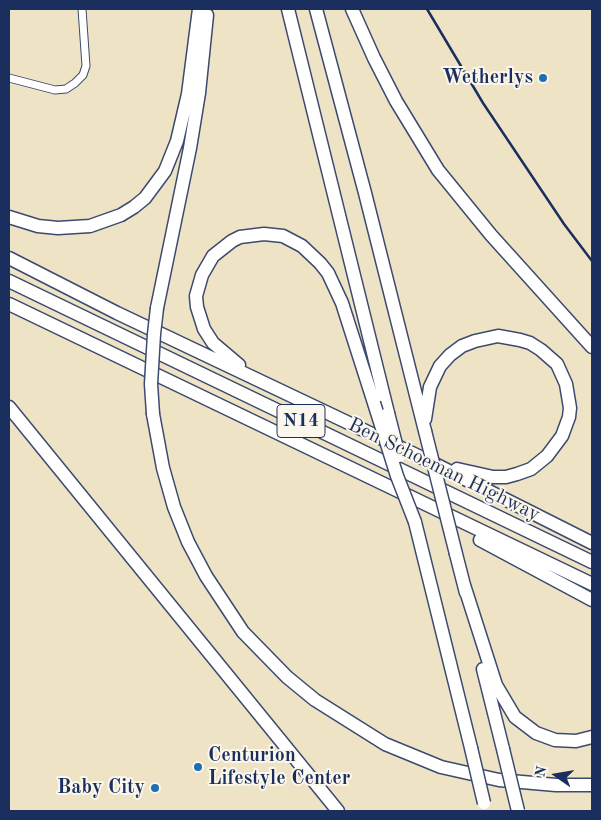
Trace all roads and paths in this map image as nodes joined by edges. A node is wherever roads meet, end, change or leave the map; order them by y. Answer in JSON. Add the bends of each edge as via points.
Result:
{"nodes":[{"id":1,"x":82,"y":9,"type":"edge"},
{"id":2,"x":199,"y":9,"type":"edge"},
{"id":3,"x":207,"y":9,"type":"edge"},
{"id":4,"x":288,"y":9,"type":"edge"},
{"id":5,"x":316,"y":9,"type":"edge"},
{"id":6,"x":352,"y":9,"type":"edge"},
{"id":7,"x":9,"y":78,"type":"edge"},
{"id":8,"x":9,"y":217,"type":"edge"},
{"id":9,"x":9,"y":258,"type":"edge"},
{"id":10,"x":9,"y":280,"type":"edge"},
{"id":11,"x":9,"y":304,"type":"edge"},
{"id":12,"x":592,"y":347,"type":"edge"},
{"id":13,"x":294,"y":396,"type":"junction"},
{"id":14,"x":9,"y":407,"type":"edge"},
{"id":15,"x":424,"y":429,"type":"junction"},
{"id":16,"x":435,"y":464,"type":"junction"},
{"id":17,"x":386,"y":486,"type":"junction"},
{"id":18,"x":415,"y":522,"type":"junction"},
{"id":19,"x":592,"y":543,"type":"edge"},
{"id":20,"x":592,"y":562,"type":"edge"},
{"id":21,"x":592,"y":584,"type":"edge"},
{"id":22,"x":464,"y":585,"type":"junction"},
{"id":23,"x":592,"y":600,"type":"edge"},
{"id":24,"x":592,"y":737,"type":"edge"},
{"id":25,"x":592,"y":785,"type":"edge"},
{"id":26,"x":485,"y":807,"type":"edge"},
{"id":27,"x":338,"y":811,"type":"edge"},
{"id":28,"x":518,"y":811,"type":"edge"}],
"edges":[{"from":1,"to":7,"type":"street","via":[[86,58],[85,70],[79,80],[66,89],[55,90]]},
{"from":2,"to":8,"type":"highway","via":[[188,94],[177,141],[164,171],[145,198],[121,215],[90,226],[38,226]]},
{"from":3,"to":25,"type":"highway","bridge":true,"via":[[190,148],[157,308],[151,384],[163,468],[174,507],[192,550],[243,632],[287,677],[315,700],[385,744],[441,767],[499,780]]},
{"from":4,"to":18,"type":"highway","bridge":true},
{"from":5,"to":15,"type":"highway"},
{"from":6,"to":12,"type":"highway","via":[[396,101],[438,170],[491,235]]},
{"from":9,"to":13,"type":"highway"},
{"from":10,"to":20,"type":"highway","name":"Ben Schoeman Highway","number":"N14"},
{"from":11,"to":17,"type":"highway","name":"Ben Schoeman Highway","number":"N14"},
{"from":13,"to":16,"type":"highway"},
{"from":13,"to":18,"type":"highway","bridge":true,"via":[[224,354],[213,343],[200,320],[196,296],[207,264],[222,247],[240,237],[283,236],[302,246],[328,273],[342,303]]},
{"from":14,"to":27,"type":"highway"},
{"from":15,"to":16,"type":"highway","via":[[430,387],[440,366],[462,346],[480,339],[498,336],[530,343],[556,364],[566,384],[570,408],[566,428],[556,446],[531,468],[506,477],[493,477]]},
{"from":15,"to":22,"type":"highway","bridge":true},
{"from":16,"to":19,"type":"highway"},
{"from":17,"to":21,"type":"highway","name":"Ben Schoeman Highway","number":"N14"},
{"from":17,"to":23,"type":"highway"},
{"from":18,"to":26,"type":"highway","bridge":true},
{"from":22,"to":24,"type":"highway","via":[[496,685],[516,717],[536,733],[555,740],[576,741]]},
{"from":22,"to":28,"type":"highway","bridge":true}]}
